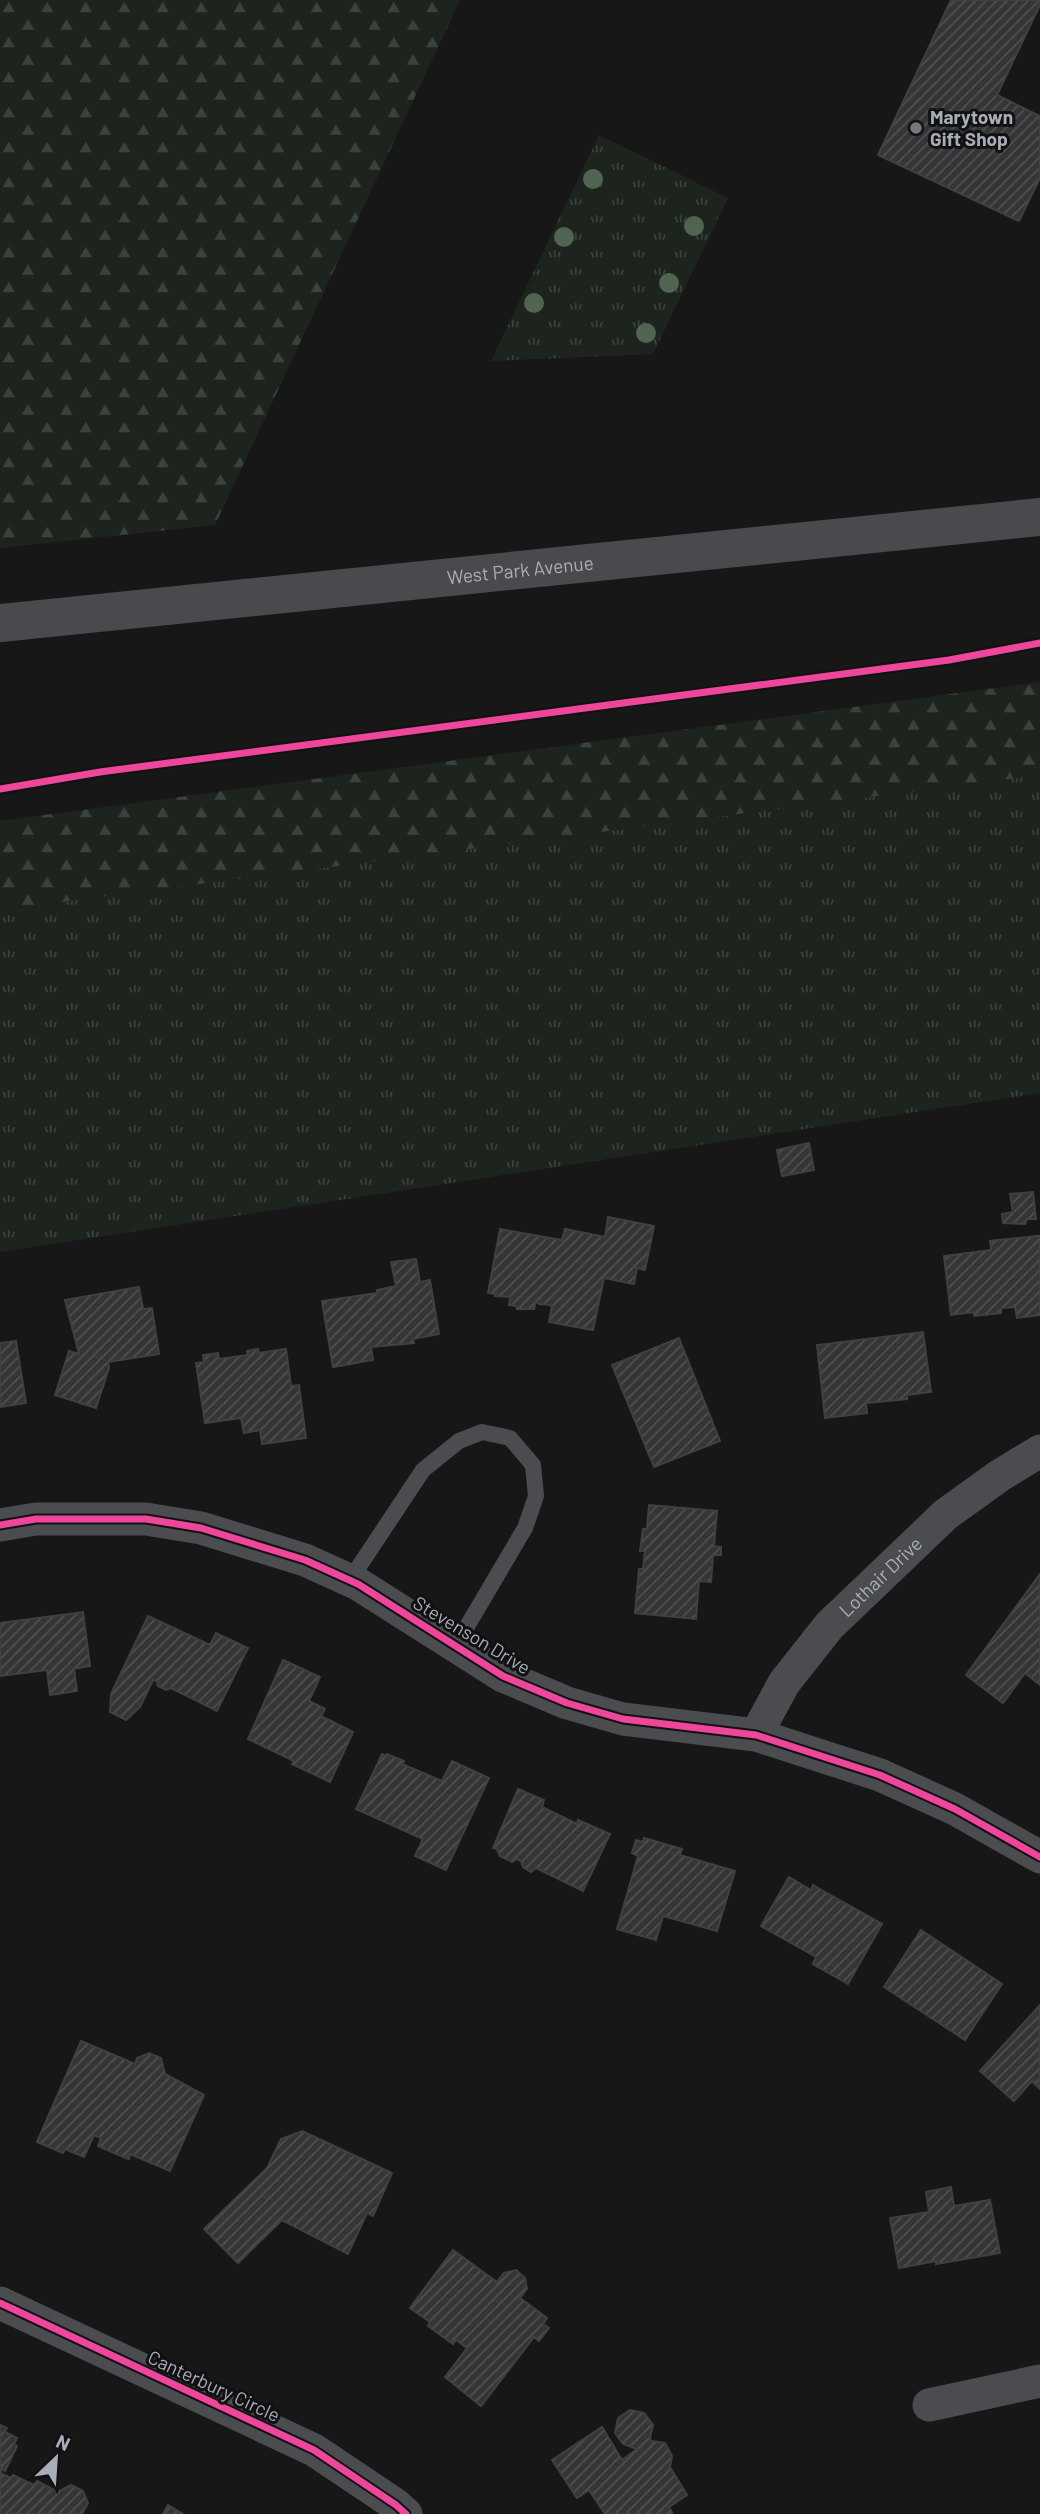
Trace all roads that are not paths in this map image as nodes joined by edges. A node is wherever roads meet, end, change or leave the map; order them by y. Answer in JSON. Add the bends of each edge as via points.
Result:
{"nodes":[{"id":1,"x":1040,"y":517,"type":"edge"},
{"id":2,"x":0,"y":623,"type":"edge"},
{"id":3,"x":1040,"y":1451,"type":"edge"},
{"id":4,"x":0,"y":1525,"type":"edge"},
{"id":5,"x":350,"y":1580,"type":"junction"},
{"id":6,"x":456,"y":1645,"type":"junction"},
{"id":7,"x":756,"y":1735,"type":"junction"},
{"id":8,"x":1040,"y":1857,"type":"edge"},
{"id":9,"x":0,"y":2303,"type":"edge"},
{"id":10,"x":1040,"y":2381,"type":"edge"},
{"id":11,"x":929,"y":2405,"type":"dead end"},
{"id":12,"x":405,"y":2514,"type":"edge"}],
"edges":[{"from":1,"to":2,"type":"main road","name":"West Park Avenue"},
{"from":3,"to":7,"type":"street","name":"Lothair Drive","via":[[945,1515],[829,1626],[784,1682]]},
{"from":4,"to":5,"type":"street","name":"Stevenson Drive","via":[[36,1519],[146,1519],[201,1528],[305,1560]]},
{"from":5,"to":6,"type":"street","name":"Stevenson Drive"},
{"from":5,"to":6,"type":"lane","via":[[424,1470],[459,1441],[482,1432],[510,1438],[534,1465],[536,1496],[525,1528]]},
{"from":6,"to":7,"type":"street","name":"Stevenson Drive","via":[[503,1676],[566,1703],[623,1719]]},
{"from":7,"to":8,"type":"street","name":"Stevenson Drive","via":[[880,1775],[955,1809]]},
{"from":9,"to":12,"type":"street","name":"Canterbury Circle","via":[[314,2450]]},
{"from":10,"to":11,"type":"street"}]}
